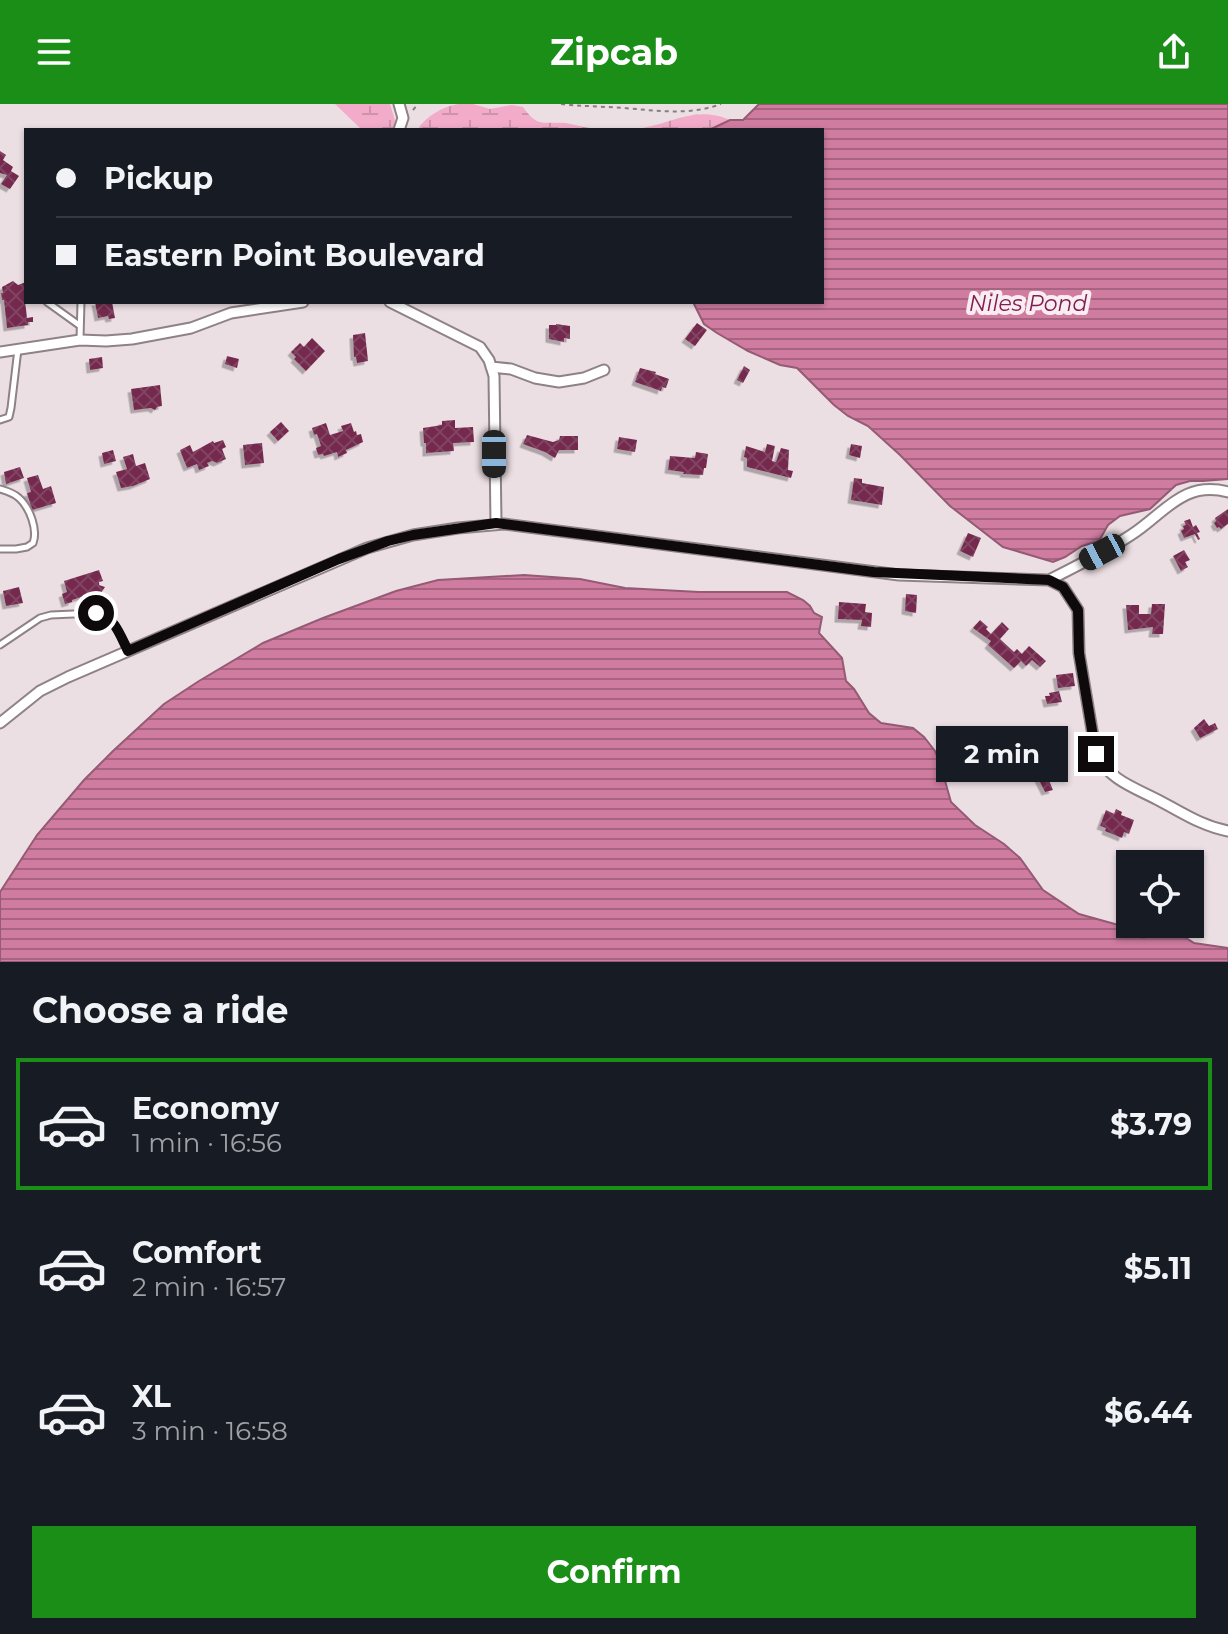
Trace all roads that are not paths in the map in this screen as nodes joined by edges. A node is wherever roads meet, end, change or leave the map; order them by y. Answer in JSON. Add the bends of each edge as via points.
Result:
{"nodes":[{"id":1,"x":399,"y":104,"type":"edge"},
{"id":2,"x":400,"y":128,"type":"edge"},
{"id":3,"x":50,"y":304,"type":"edge"},
{"id":4,"x":81,"y":304,"type":"edge"},
{"id":5,"x":290,"y":304,"type":"edge"},
{"id":6,"x":394,"y":304,"type":"edge"},
{"id":7,"x":79,"y":325,"type":"junction"},
{"id":8,"x":80,"y":340,"type":"junction"},
{"id":9,"x":18,"y":349,"type":"junction"},
{"id":10,"x":0,"y":352,"type":"edge"},
{"id":11,"x":491,"y":367,"type":"junction"},
{"id":12,"x":604,"y":370,"type":"dead end"},
{"id":13,"x":0,"y":420,"type":"edge"},
{"id":14,"x":0,"y":489,"type":"edge"},
{"id":15,"x":1228,"y":492,"type":"edge"},
{"id":16,"x":496,"y":523,"type":"junction"},
{"id":17,"x":0,"y":549,"type":"edge"},
{"id":18,"x":1049,"y":580,"type":"junction"},
{"id":19,"x":0,"y":645,"type":"edge"},
{"id":20,"x":128,"y":651,"type":"junction"},
{"id":21,"x":0,"y":723,"type":"edge"},
{"id":22,"x":1228,"y":831,"type":"edge"}],
"edges":[{"from":1,"to":2,"type":"street"},
{"from":3,"to":7,"type":"lane"},
{"from":4,"to":7,"type":"lane"},
{"from":5,"to":8,"type":"street","via":[[132,339]]},
{"from":6,"to":11,"type":"street","via":[[480,347]]},
{"from":7,"to":8,"type":"lane"},
{"from":8,"to":9,"type":"street"},
{"from":9,"to":10,"type":"street"},
{"from":9,"to":13,"type":"lane","via":[[9,417]]},
{"from":11,"to":12,"type":"street","via":[[559,382]]},
{"from":11,"to":16,"type":"street"},
{"from":14,"to":17,"type":"lane","via":[[23,501],[36,533],[27,547]]},
{"from":15,"to":18,"type":"street","via":[[1202,489],[1189,494],[1131,536]]},
{"from":16,"to":18,"type":"street","via":[[874,572]]},
{"from":16,"to":20,"type":"street","via":[[378,544]]},
{"from":18,"to":22,"type":"street","via":[[1063,587],[1078,610],[1086,702],[1100,762],[1135,790],[1199,823]]},
{"from":19,"to":20,"type":"lane","via":[[40,618],[96,613],[115,625]]},
{"from":20,"to":21,"type":"street","via":[[40,691]]}]}
